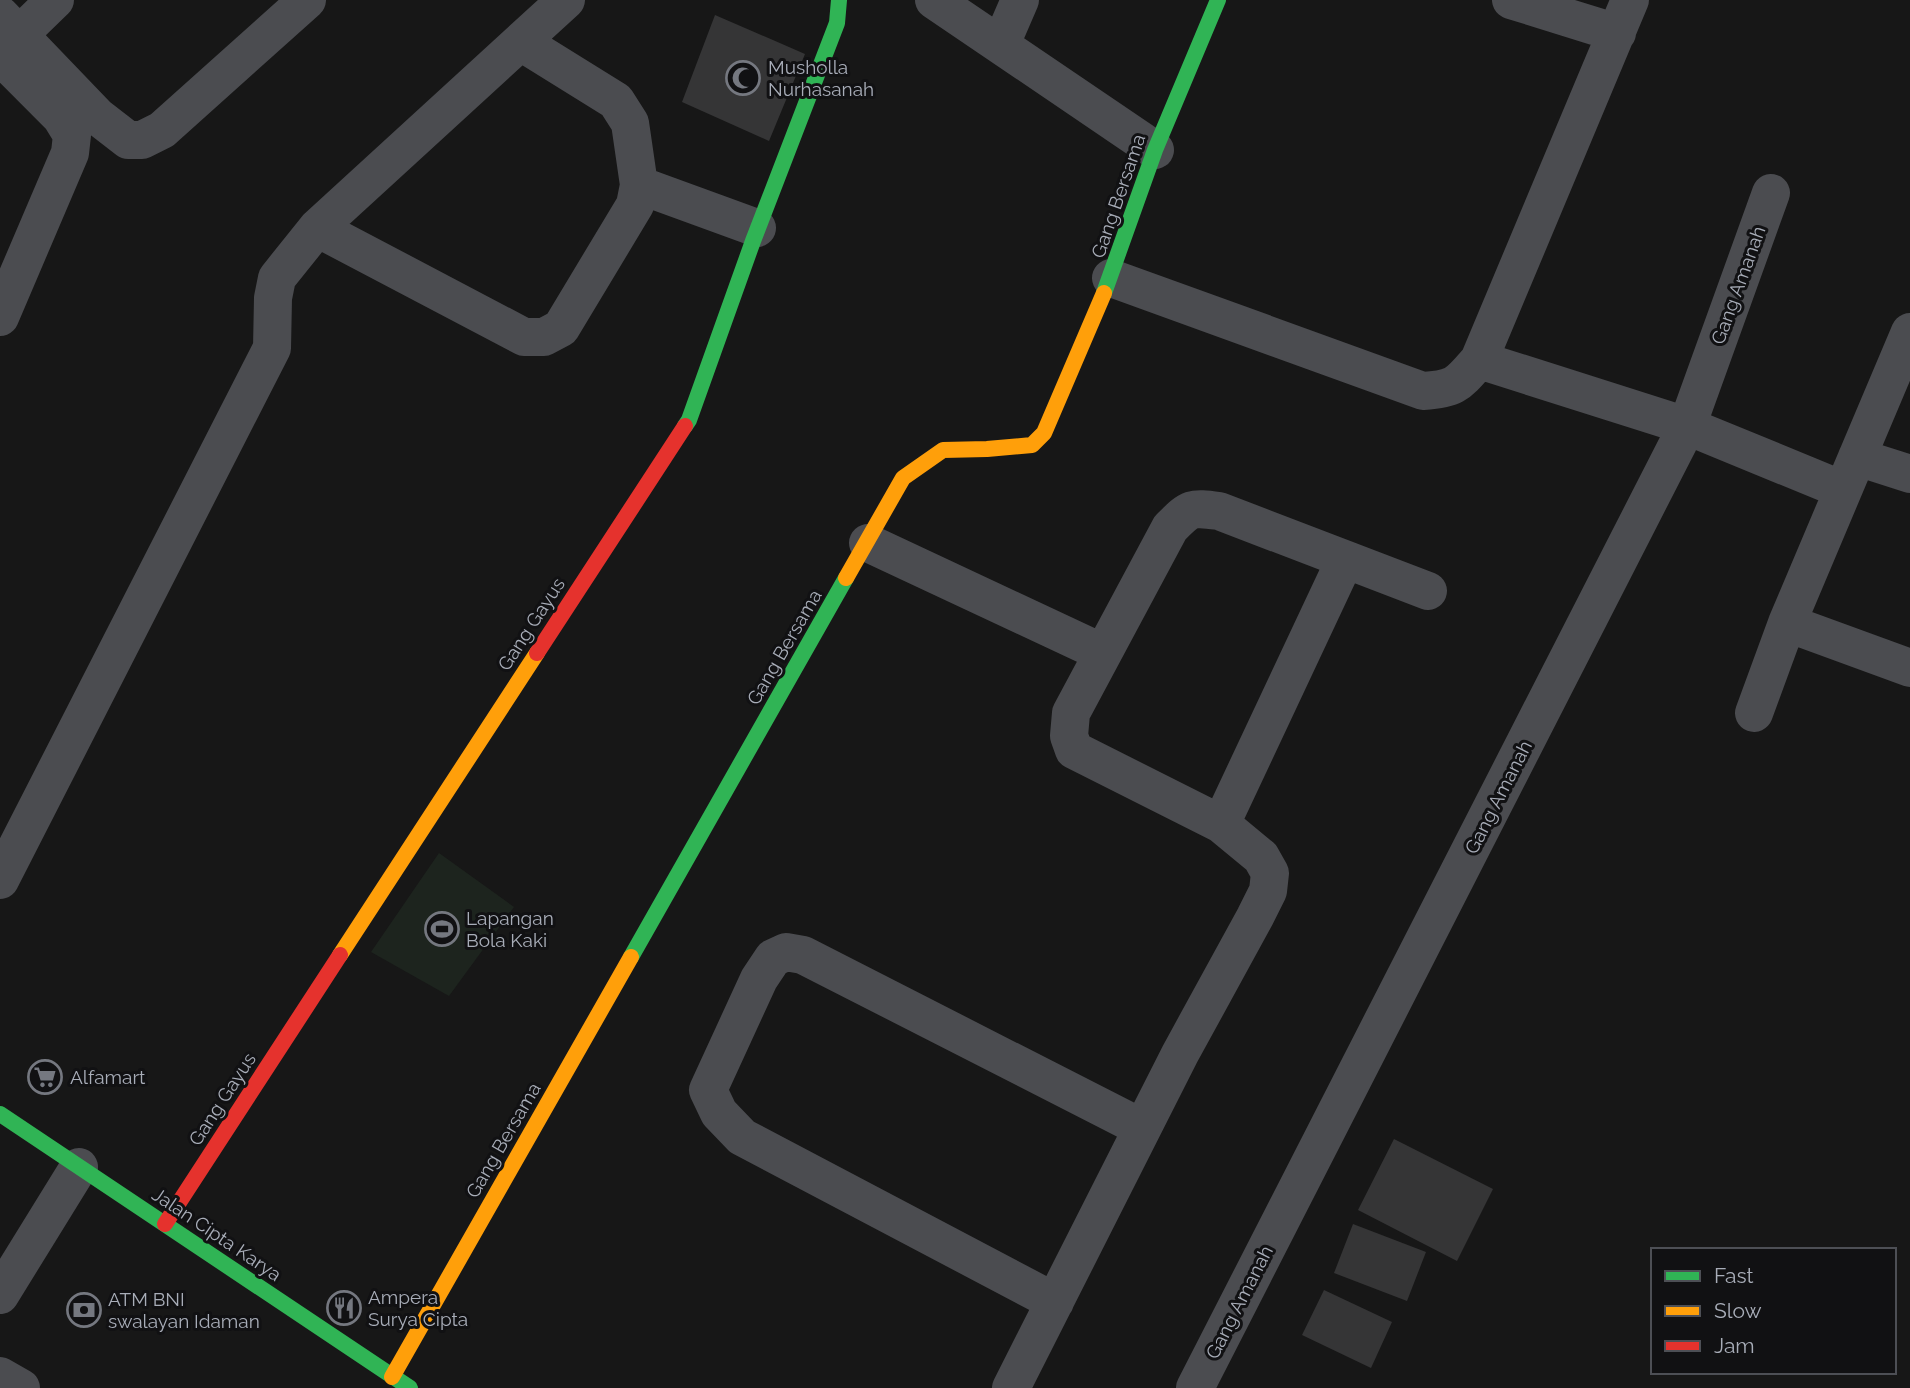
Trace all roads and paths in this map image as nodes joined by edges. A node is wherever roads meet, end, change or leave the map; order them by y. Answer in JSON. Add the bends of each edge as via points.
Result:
{"nodes":[{"id":1,"x":55,"y":0,"type":"edge"},
{"id":2,"x":307,"y":0,"type":"edge"},
{"id":3,"x":566,"y":0,"type":"edge"},
{"id":4,"x":839,"y":0,"type":"edge"},
{"id":5,"x":934,"y":0,"type":"edge"},
{"id":6,"x":1020,"y":0,"type":"edge"},
{"id":7,"x":1218,"y":0,"type":"edge"},
{"id":8,"x":1511,"y":0,"type":"edge"},
{"id":9,"x":1623,"y":17,"type":"edge"},
{"id":10,"x":6,"y":35,"type":"edge"},
{"id":11,"x":522,"y":42,"type":"junction"},
{"id":12,"x":1002,"y":44,"type":"junction"},
{"id":13,"x":1155,"y":150,"type":"junction"},
{"id":14,"x":639,"y":185,"type":"junction"},
{"id":15,"x":1771,"y":193,"type":"dead end"},
{"id":16,"x":317,"y":228,"type":"junction"},
{"id":17,"x":757,"y":228,"type":"junction"},
{"id":18,"x":1111,"y":278,"type":"junction"},
{"id":19,"x":0,"y":317,"type":"edge"},
{"id":20,"x":1910,"y":332,"type":"edge"},
{"id":21,"x":1479,"y":360,"type":"junction"},
{"id":22,"x":1688,"y":426,"type":"junction"},
{"id":23,"x":1850,"y":474,"type":"junction"},
{"id":24,"x":1910,"y":474,"type":"edge"},
{"id":25,"x":868,"y":543,"type":"junction"},
{"id":26,"x":1345,"y":560,"type":"junction"},
{"id":27,"x":1428,"y":591,"type":"dead end"},
{"id":28,"x":1787,"y":623,"type":"junction"},
{"id":29,"x":1103,"y":653,"type":"junction"},
{"id":30,"x":1910,"y":668,"type":"edge"},
{"id":31,"x":1754,"y":713,"type":"dead end"},
{"id":32,"x":1221,"y":824,"type":"junction"},
{"id":33,"x":0,"y":880,"type":"edge"},
{"id":34,"x":0,"y":1114,"type":"edge"},
{"id":35,"x":1142,"y":1128,"type":"junction"},
{"id":36,"x":79,"y":1167,"type":"junction"},
{"id":37,"x":165,"y":1224,"type":"junction"},
{"id":38,"x":0,"y":1295,"type":"edge"},
{"id":39,"x":1055,"y":1301,"type":"junction"},
{"id":40,"x":0,"y":1376,"type":"edge"},
{"id":41,"x":392,"y":1377,"type":"junction"},
{"id":42,"x":21,"y":1388,"type":"edge"},
{"id":43,"x":411,"y":1388,"type":"edge"},
{"id":44,"x":1011,"y":1388,"type":"edge"},
{"id":45,"x":1195,"y":1388,"type":"edge"}],
"edges":[{"from":1,"to":10,"type":"street"},
{"from":2,"to":10,"type":"street","via":[[162,130],[142,140],[128,140]]},
{"from":3,"to":11,"type":"street"},
{"from":4,"to":17,"type":"street","name":"Gang Gayus","via":[[836,23]]},
{"from":5,"to":12,"type":"street"},
{"from":6,"to":12,"type":"street"},
{"from":7,"to":13,"type":"street","name":"Gang Bersama"},
{"from":8,"to":9,"type":"street"},
{"from":9,"to":21,"type":"street"},
{"from":10,"to":19,"type":"street","via":[[72,135],[70,153]]},
{"from":11,"to":14,"type":"street","via":[[616,100],[630,123]]},
{"from":11,"to":16,"type":"street"},
{"from":12,"to":13,"type":"street"},
{"from":13,"to":18,"type":"street","name":"Gang Bersama"},
{"from":14,"to":16,"type":"street","via":[[635,205],[561,328],[544,337],[524,337]]},
{"from":14,"to":17,"type":"street"},
{"from":15,"to":22,"type":"street","name":"Gang Amanah"},
{"from":16,"to":33,"type":"street","via":[[277,278],[272,348]]},
{"from":17,"to":37,"type":"street","name":"Gang Gayus","via":[[689,420]]},
{"from":18,"to":21,"type":"street","via":[[1423,391],[1456,386]]},
{"from":18,"to":25,"type":"street","name":"Gang Bersama","via":[[1044,433],[1032,445],[943,450],[903,478]]},
{"from":20,"to":23,"type":"street"},
{"from":21,"to":22,"type":"street"},
{"from":22,"to":23,"type":"street"},
{"from":22,"to":45,"type":"street","name":"Gang Amanah"},
{"from":23,"to":24,"type":"street"},
{"from":23,"to":28,"type":"street"},
{"from":25,"to":29,"type":"street"},
{"from":25,"to":41,"type":"street","name":"Gang Bersama"},
{"from":26,"to":27,"type":"street"},
{"from":26,"to":29,"type":"street","via":[[1219,511],[1187,511],[1170,528]]},
{"from":26,"to":32,"type":"street"},
{"from":28,"to":30,"type":"street"},
{"from":28,"to":31,"type":"street"},
{"from":29,"to":32,"type":"street","via":[[1071,713],[1069,736],[1074,750]]},
{"from":32,"to":35,"type":"street","via":[[1261,857],[1270,873],[1268,891]]},
{"from":34,"to":36,"type":"street","name":"Jalan Cipta Karya"},
{"from":35,"to":39,"type":"street"},
{"from":35,"to":39,"type":"street","via":[[803,955],[786,952],[773,958],[759,979],[708,1090],[719,1113],[741,1137]]},
{"from":36,"to":37,"type":"street","name":"Jalan Cipta Karya"},
{"from":36,"to":38,"type":"street"},
{"from":37,"to":41,"type":"street","name":"Jalan Cipta Karya"},
{"from":39,"to":44,"type":"street"},
{"from":40,"to":42,"type":"street"},
{"from":41,"to":43,"type":"street","name":"Jalan Cipta Karya"}]}
